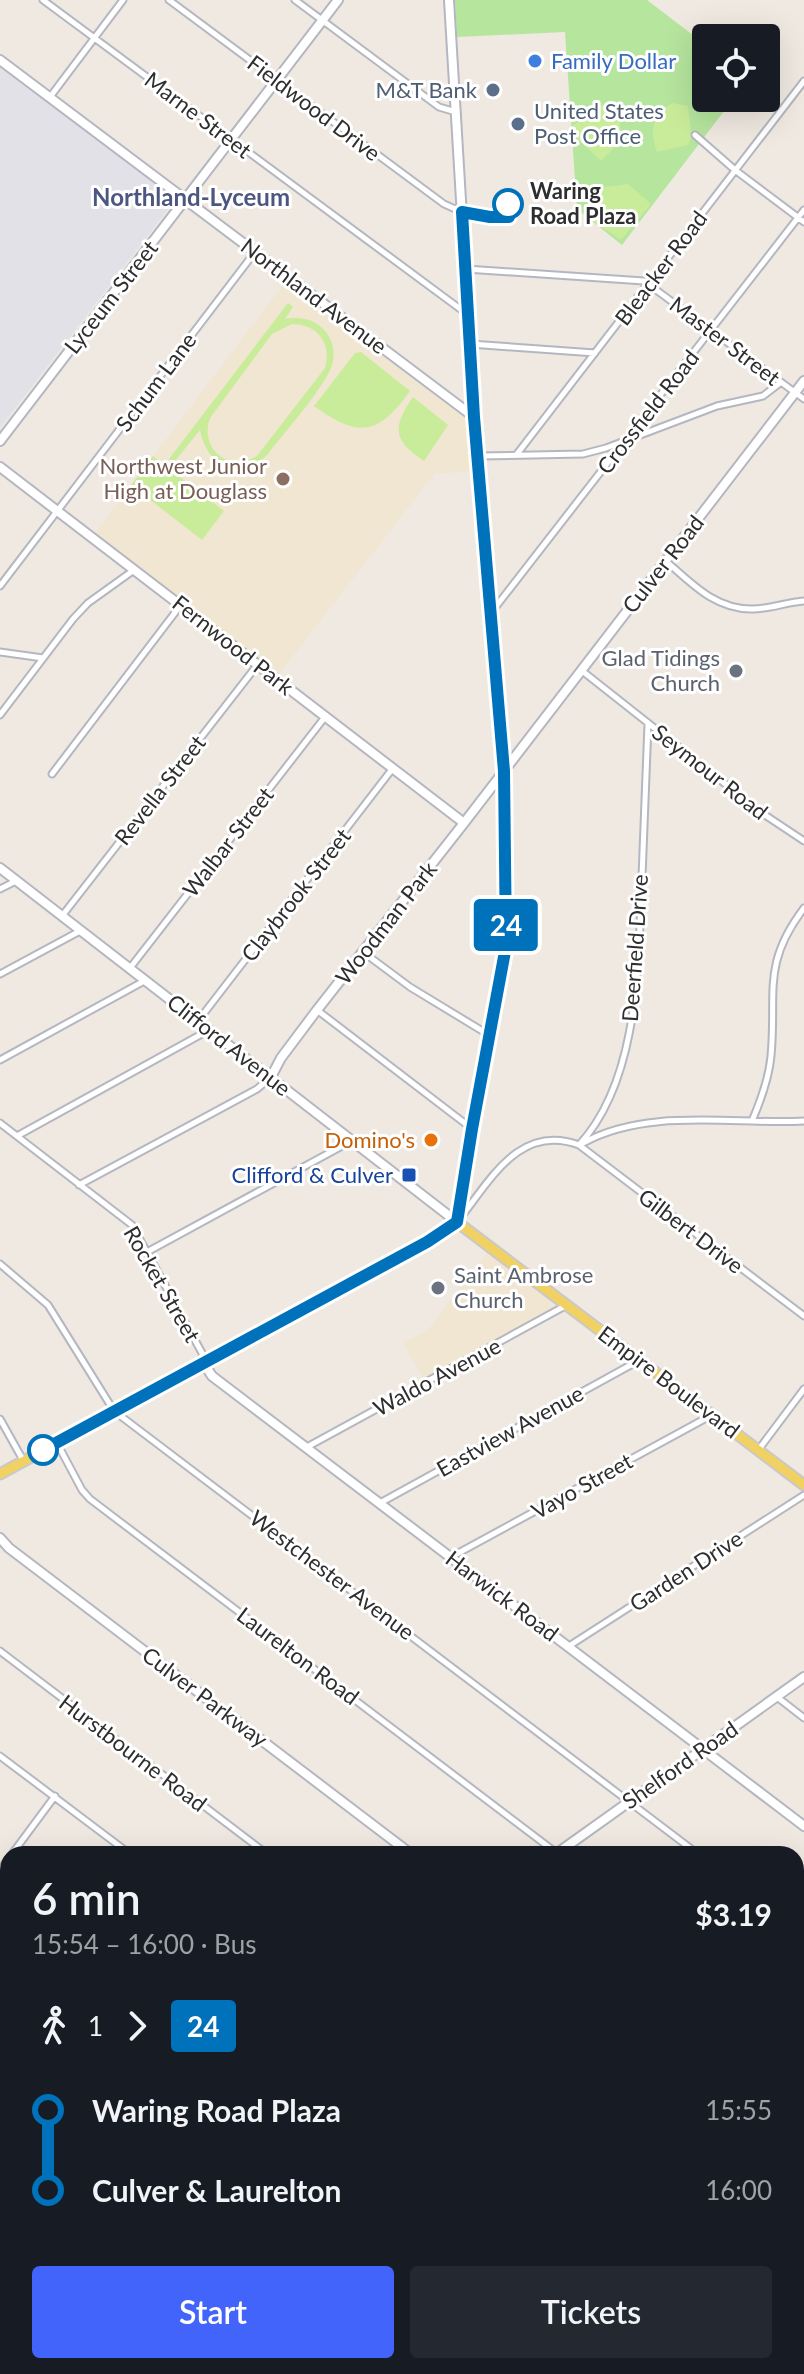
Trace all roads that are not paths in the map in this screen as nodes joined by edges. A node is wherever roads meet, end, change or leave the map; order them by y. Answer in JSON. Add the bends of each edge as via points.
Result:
{"nodes":[{"id":1,"x":43,"y":0,"type":"edge"},
{"id":2,"x":123,"y":0,"type":"edge"},
{"id":3,"x":169,"y":0,"type":"edge"},
{"id":4,"x":295,"y":0,"type":"edge"},
{"id":5,"x":338,"y":0,"type":"edge"},
{"id":6,"x":449,"y":0,"type":"edge"},
{"id":7,"x":323,"y":21,"type":"junction"},
{"id":8,"x":94,"y":38,"type":"junction"},
{"id":9,"x":0,"y":60,"type":"edge"},
{"id":10,"x":277,"y":81,"type":"junction"},
{"id":11,"x":804,"y":81,"type":"edge"},
{"id":12,"x":49,"y":98,"type":"junction"},
{"id":13,"x":456,"y":112,"type":"junction"},
{"id":14,"x":695,"y":135,"type":"dead end"},
{"id":15,"x":231,"y":140,"type":"junction"},
{"id":16,"x":735,"y":170,"type":"junction"},
{"id":17,"x":186,"y":200,"type":"junction"},
{"id":18,"x":804,"y":210,"type":"edge"},
{"id":19,"x":462,"y":212,"type":"junction"},
{"id":20,"x":798,"y":218,"type":"junction"},
{"id":21,"x":804,"y":222,"type":"edge"},
{"id":22,"x":255,"y":252,"type":"junction"},
{"id":23,"x":466,"y":269,"type":"junction"},
{"id":24,"x":648,"y":284,"type":"junction"},
{"id":25,"x":469,"y":315,"type":"junction"},
{"id":26,"x":711,"y":331,"type":"junction"},
{"id":27,"x":469,"y":344,"type":"junction"},
{"id":28,"x":595,"y":353,"type":"junction"},
{"id":29,"x":804,"y":381,"type":"edge"},
{"id":30,"x":780,"y":383,"type":"junction"},
{"id":31,"x":799,"y":396,"type":"edge"},
{"id":32,"x":474,"y":417,"type":"junction"},
{"id":33,"x":626,"y":440,"type":"junction"},
{"id":34,"x":0,"y":441,"type":"edge"},
{"id":35,"x":517,"y":454,"type":"junction"},
{"id":36,"x":477,"y":456,"type":"junction"},
{"id":37,"x":0,"y":467,"type":"edge"},
{"id":38,"x":57,"y":511,"type":"junction"},
{"id":39,"x":666,"y":561,"type":"junction"},
{"id":40,"x":134,"y":570,"type":"junction"},
{"id":41,"x":0,"y":586,"type":"edge"},
{"id":42,"x":804,"y":601,"type":"edge"},
{"id":43,"x":181,"y":605,"type":"junction"},
{"id":44,"x":491,"y":614,"type":"junction"},
{"id":45,"x":0,"y":652,"type":"edge"},
{"id":46,"x":43,"y":658,"type":"junction"},
{"id":47,"x":258,"y":664,"type":"junction"},
{"id":48,"x":580,"y":670,"type":"junction"},
{"id":49,"x":0,"y":715,"type":"edge"},
{"id":50,"x":325,"y":717,"type":"junction"},
{"id":51,"x":648,"y":724,"type":"junction"},
{"id":52,"x":393,"y":768,"type":"junction"},
{"id":53,"x":504,"y":771,"type":"junction"},
{"id":54,"x":52,"y":774,"type":"dead end"},
{"id":55,"x":464,"y":823,"type":"junction"},
{"id":56,"x":804,"y":841,"type":"edge"},
{"id":57,"x":0,"y":868,"type":"edge"},
{"id":58,"x":16,"y":881,"type":"junction"},
{"id":59,"x":0,"y":889,"type":"edge"},
{"id":60,"x":804,"y":908,"type":"edge"},
{"id":61,"x":62,"y":916,"type":"junction"},
{"id":62,"x":81,"y":930,"type":"junction"},
{"id":63,"x":363,"y":951,"type":"junction"},
{"id":64,"x":130,"y":968,"type":"junction"},
{"id":65,"x":0,"y":974,"type":"edge"},
{"id":66,"x":146,"y":980,"type":"junction"},
{"id":67,"x":317,"y":1010,"type":"junction"},
{"id":68,"x":198,"y":1021,"type":"junction"},
{"id":69,"x":210,"y":1030,"type":"junction"},
{"id":70,"x":489,"y":1035,"type":"junction"},
{"id":71,"x":0,"y":1060,"type":"edge"},
{"id":72,"x":271,"y":1077,"type":"junction"},
{"id":73,"x":752,"y":1121,"type":"junction"},
{"id":74,"x":804,"y":1121,"type":"edge"},
{"id":75,"x":0,"y":1123,"type":"edge"},
{"id":76,"x":472,"y":1129,"type":"junction"},
{"id":77,"x":17,"y":1136,"type":"junction"},
{"id":78,"x":353,"y":1140,"type":"junction"},
{"id":79,"x":579,"y":1145,"type":"junction"},
{"id":80,"x":79,"y":1185,"type":"junction"},
{"id":81,"x":457,"y":1222,"type":"junction"},
{"id":82,"x":147,"y":1252,"type":"junction"},
{"id":83,"x":0,"y":1264,"type":"edge"},
{"id":84,"x":567,"y":1304,"type":"junction"},
{"id":85,"x":804,"y":1316,"type":"edge"},
{"id":86,"x":640,"y":1360,"type":"junction"},
{"id":87,"x":203,"y":1362,"type":"junction"},
{"id":88,"x":804,"y":1389,"type":"edge"},
{"id":89,"x":114,"y":1411,"type":"junction"},
{"id":90,"x":712,"y":1415,"type":"junction"},
{"id":91,"x":0,"y":1419,"type":"edge"},
{"id":92,"x":57,"y":1442,"type":"junction"},
{"id":93,"x":306,"y":1448,"type":"junction"},
{"id":94,"x":758,"y":1450,"type":"junction"},
{"id":95,"x":24,"y":1461,"type":"junction"},
{"id":96,"x":0,"y":1474,"type":"edge"},
{"id":97,"x":804,"y":1485,"type":"edge"},
{"id":98,"x":804,"y":1495,"type":"edge"},
{"id":99,"x":380,"y":1503,"type":"junction"},
{"id":100,"x":0,"y":1538,"type":"edge"},
{"id":101,"x":451,"y":1557,"type":"junction"},
{"id":102,"x":569,"y":1647,"type":"junction"},
{"id":103,"x":0,"y":1651,"type":"edge"},
{"id":104,"x":804,"y":1677,"type":"edge"},
{"id":105,"x":776,"y":1697,"type":"junction"},
{"id":106,"x":804,"y":1718,"type":"edge"},
{"id":107,"x":703,"y":1749,"type":"junction"},
{"id":108,"x":0,"y":1756,"type":"edge"},
{"id":109,"x":55,"y":1796,"type":"junction"},
{"id":110,"x":630,"y":1801,"type":"junction"},
{"id":111,"x":804,"y":1826,"type":"edge"},
{"id":112,"x":18,"y":1846,"type":"edge"},
{"id":113,"x":120,"y":1846,"type":"edge"},
{"id":114,"x":256,"y":1846,"type":"edge"},
{"id":115,"x":400,"y":1846,"type":"edge"},
{"id":116,"x":546,"y":1846,"type":"edge"},
{"id":117,"x":568,"y":1846,"type":"edge"},
{"id":118,"x":688,"y":1846,"type":"edge"}],
"edges":[{"from":1,"to":8,"type":"street","name":"Marne Street"},
{"from":2,"to":8,"type":"street"},
{"from":3,"to":10,"type":"street","name":"Fieldwood Drive"},
{"from":4,"to":7,"type":"street"},
{"from":5,"to":7,"type":"street","name":"Lyceum Street"},
{"from":6,"to":13,"type":"street"},
{"from":7,"to":10,"type":"street","name":"Lyceum Street"},
{"from":7,"to":13,"type":"street","via":[[439,107]]},
{"from":8,"to":12,"type":"street"},
{"from":8,"to":15,"type":"street","name":"Marne Street"},
{"from":9,"to":12,"type":"street","name":"Northland Avenue"},
{"from":10,"to":15,"type":"street","name":"Lyceum Street"},
{"from":10,"to":19,"type":"street","name":"Fieldwood Drive"},
{"from":11,"to":16,"type":"street","name":"Bleacker Road"},
{"from":12,"to":17,"type":"street","name":"Northland Avenue"},
{"from":13,"to":19,"type":"street"},
{"from":14,"to":16,"type":"street"},
{"from":15,"to":17,"type":"street","name":"Lyceum Street"},
{"from":15,"to":25,"type":"street","name":"Marne Street"},
{"from":16,"to":20,"type":"street"},
{"from":16,"to":24,"type":"street","name":"Bleacker Road"},
{"from":17,"to":22,"type":"street","name":"Northland Avenue"},
{"from":17,"to":34,"type":"street","name":"Lyceum Street"},
{"from":18,"to":20,"type":"street","name":"Crossfield Road"},
{"from":19,"to":23,"type":"street"},
{"from":20,"to":21,"type":"street"},
{"from":20,"to":26,"type":"street","name":"Crossfield Road"},
{"from":22,"to":32,"type":"street","name":"Northland Avenue"},
{"from":22,"to":38,"type":"street","name":"Schum Lane"},
{"from":23,"to":24,"type":"street","name":"Master Street"},
{"from":23,"to":25,"type":"street"},
{"from":24,"to":26,"type":"street","name":"Master Street"},
{"from":24,"to":28,"type":"street","name":"Bleacker Road"},
{"from":25,"to":27,"type":"street"},
{"from":26,"to":30,"type":"street","name":"Master Street"},
{"from":26,"to":33,"type":"street","name":"Crossfield Road"},
{"from":27,"to":28,"type":"street"},
{"from":27,"to":32,"type":"street"},
{"from":28,"to":35,"type":"street","name":"Bleacker Road"},
{"from":29,"to":31,"type":"street","name":"Culver Road"},
{"from":30,"to":31,"type":"street","name":"Master Street"},
{"from":30,"to":33,"type":"street","via":[[763,396],[717,406]]},
{"from":31,"to":39,"type":"street","name":"Culver Road"},
{"from":32,"to":36,"type":"street"},
{"from":33,"to":35,"type":"street","via":[[583,454]]},
{"from":33,"to":44,"type":"street","name":"Crossfield Road"},
{"from":35,"to":36,"type":"street"},
{"from":36,"to":44,"type":"street"},
{"from":37,"to":38,"type":"street","name":"Fernwood Park"},
{"from":38,"to":40,"type":"street","name":"Fernwood Park"},
{"from":38,"to":41,"type":"street","name":"Schum Lane"},
{"from":39,"to":42,"type":"street","via":[[726,606],[753,609]]},
{"from":39,"to":48,"type":"street","name":"Culver Road"},
{"from":40,"to":43,"type":"street","name":"Fernwood Park"},
{"from":40,"to":46,"type":"street","via":[[88,603]]},
{"from":43,"to":47,"type":"street","name":"Fernwood Park"},
{"from":43,"to":54,"type":"street"},
{"from":44,"to":53,"type":"street"},
{"from":45,"to":46,"type":"street"},
{"from":46,"to":49,"type":"street"},
{"from":47,"to":50,"type":"street","name":"Fernwood Park"},
{"from":47,"to":61,"type":"street","name":"Revella Street"},
{"from":48,"to":51,"type":"street","name":"Seymour Road"},
{"from":48,"to":53,"type":"street","name":"Culver Road"},
{"from":50,"to":52,"type":"street","name":"Fernwood Park"},
{"from":50,"to":64,"type":"street","name":"Walbar Street"},
{"from":51,"to":56,"type":"street","name":"Seymour Road"},
{"from":51,"to":79,"type":"street","name":"Deerfield Drive","via":[[632,1019],[615,1083],[595,1126]]},
{"from":52,"to":55,"type":"street","name":"Fernwood Park"},
{"from":52,"to":68,"type":"street","name":"Claybrook Street"},
{"from":53,"to":55,"type":"street","name":"Woodman Park"},
{"from":53,"to":70,"type":"street","via":[[506,946]]},
{"from":55,"to":63,"type":"street","name":"Woodman Park"},
{"from":57,"to":58,"type":"street","name":"Clifford Avenue"},
{"from":58,"to":59,"type":"street"},
{"from":58,"to":61,"type":"street","name":"Clifford Avenue"},
{"from":60,"to":73,"type":"street","via":[[777,954],[771,1061]]},
{"from":61,"to":62,"type":"street","name":"Clifford Avenue"},
{"from":62,"to":64,"type":"street","name":"Clifford Avenue"},
{"from":62,"to":65,"type":"street"},
{"from":63,"to":67,"type":"street","name":"Woodman Park"},
{"from":63,"to":70,"type":"street"},
{"from":64,"to":66,"type":"street","name":"Clifford Avenue"},
{"from":66,"to":68,"type":"street","name":"Clifford Avenue"},
{"from":66,"to":71,"type":"street"},
{"from":67,"to":72,"type":"street","name":"Woodman Park"},
{"from":67,"to":76,"type":"street"},
{"from":68,"to":69,"type":"street","name":"Clifford Avenue"},
{"from":69,"to":72,"type":"street","name":"Clifford Avenue"},
{"from":69,"to":77,"type":"street"},
{"from":70,"to":76,"type":"street"},
{"from":72,"to":78,"type":"street","name":"Clifford Avenue"},
{"from":72,"to":80,"type":"street"},
{"from":73,"to":74,"type":"street"},
{"from":73,"to":79,"type":"street","via":[[664,1122],[599,1134]]},
{"from":75,"to":77,"type":"street","name":"Rocket Street"},
{"from":76,"to":81,"type":"street"},
{"from":77,"to":80,"type":"street","name":"Rocket Street"},
{"from":78,"to":81,"type":"street","name":"Clifford Avenue"},
{"from":78,"to":82,"type":"street"},
{"from":79,"to":81,"type":"street","via":[[551,1140],[523,1147]]},
{"from":79,"to":85,"type":"street","name":"Gilbert Drive"},
{"from":80,"to":82,"type":"street","name":"Rocket Street","via":[[128,1222]]},
{"from":81,"to":84,"type":"main road","name":"Empire Boulevard"},
{"from":81,"to":87,"type":"main road"},
{"from":82,"to":87,"type":"street","name":"Rocket Street"},
{"from":83,"to":89,"type":"street","name":"Westchester Avenue","via":[[48,1305]]},
{"from":84,"to":86,"type":"main road","name":"Empire Boulevard"},
{"from":84,"to":93,"type":"street","name":"Waldo Avenue"},
{"from":86,"to":90,"type":"main road","name":"Empire Boulevard"},
{"from":86,"to":99,"type":"street","name":"Eastview Avenue"},
{"from":87,"to":89,"type":"main road"},
{"from":87,"to":93,"type":"street","name":"Harwick Road","via":[[212,1376]]},
{"from":88,"to":94,"type":"street"},
{"from":89,"to":92,"type":"main road"},
{"from":89,"to":110,"type":"street","name":"Westchester Avenue"},
{"from":90,"to":94,"type":"main road","name":"Empire Boulevard"},
{"from":90,"to":101,"type":"street","name":"Vayo Street"},
{"from":91,"to":95,"type":"street"},
{"from":92,"to":95,"type":"main road"},
{"from":92,"to":116,"type":"street","name":"Laurelton Road","via":[[90,1499]]},
{"from":93,"to":99,"type":"street","name":"Harwick Road"},
{"from":94,"to":97,"type":"main road","name":"Empire Boulevard"},
{"from":95,"to":96,"type":"main road"},
{"from":98,"to":102,"type":"street","name":"Garden Drive"},
{"from":99,"to":101,"type":"street","name":"Harwick Road"},
{"from":100,"to":115,"type":"street","name":"Culver Parkway"},
{"from":101,"to":102,"type":"street","name":"Harwick Road"},
{"from":102,"to":107,"type":"street","name":"Harwick Road"},
{"from":103,"to":114,"type":"street","name":"Hurstbourne Road"},
{"from":104,"to":105,"type":"street","name":"Shelford Road"},
{"from":105,"to":106,"type":"street"},
{"from":105,"to":107,"type":"street","name":"Shelford Road"},
{"from":107,"to":110,"type":"street","name":"Shelford Road"},
{"from":107,"to":111,"type":"street","name":"Harwick Road"},
{"from":108,"to":109,"type":"street"},
{"from":109,"to":112,"type":"street"},
{"from":109,"to":113,"type":"street"},
{"from":110,"to":117,"type":"street","name":"Shelford Road"},
{"from":110,"to":118,"type":"street","name":"Westchester Avenue"}]}
